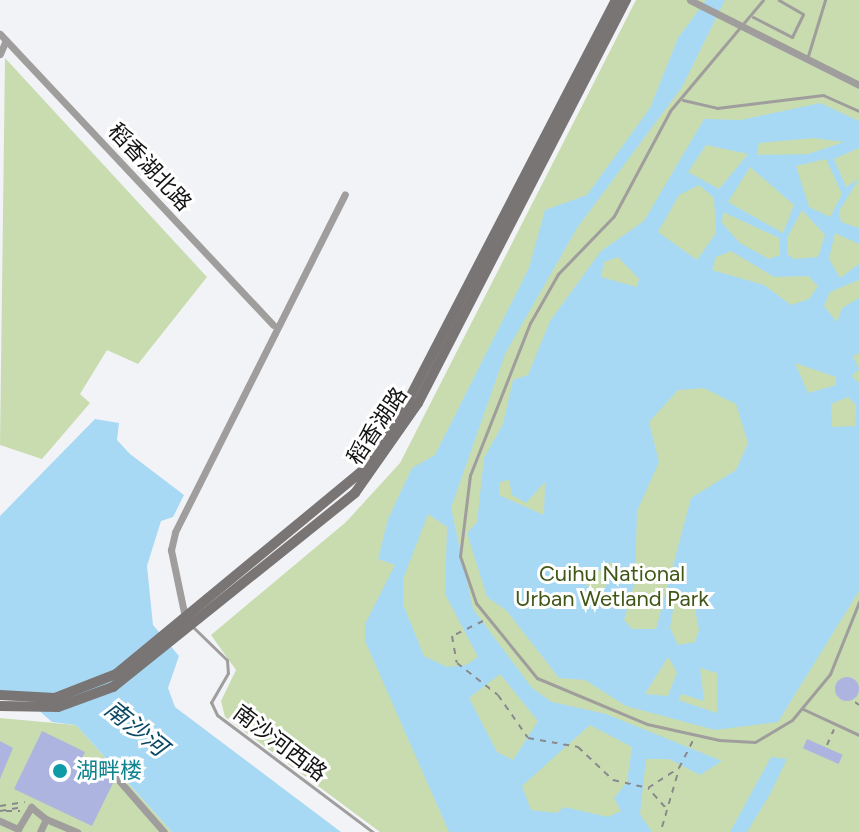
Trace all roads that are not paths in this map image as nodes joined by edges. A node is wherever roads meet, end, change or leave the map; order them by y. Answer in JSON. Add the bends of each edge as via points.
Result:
{"nodes":[{"id":1,"x":616,"y":0,"type":"edge"},
{"id":2,"x":626,"y":0,"type":"edge"},
{"id":3,"x":763,"y":0,"type":"edge"},
{"id":4,"x":779,"y":0,"type":"edge"},
{"id":5,"x":825,"y":0,"type":"edge"},
{"id":6,"x":692,"y":1,"type":"edge"},
{"id":7,"x":753,"y":17,"type":"junction"},
{"id":8,"x":745,"y":28,"type":"junction"},
{"id":9,"x":3,"y":37,"type":"edge"},
{"id":10,"x":0,"y":54,"type":"edge"},
{"id":11,"x":807,"y":59,"type":"junction"},
{"id":12,"x":859,"y":85,"type":"edge"},
{"id":13,"x":683,"y":100,"type":"junction"},
{"id":14,"x":859,"y":111,"type":"edge"},
{"id":15,"x":345,"y":194,"type":"dead end"},
{"id":16,"x":273,"y":325,"type":"junction"},
{"id":17,"x":859,"y":602,"type":"edge"},
{"id":18,"x":190,"y":625,"type":"junction"},
{"id":19,"x":175,"y":636,"type":"junction"},
{"id":20,"x":0,"y":695,"type":"edge"},
{"id":21,"x":0,"y":706,"type":"edge"},
{"id":22,"x":803,"y":709,"type":"junction"},
{"id":23,"x":859,"y":735,"type":"edge"},
{"id":24,"x":102,"y":761,"type":"dead end"},
{"id":25,"x":0,"y":819,"type":"edge"},
{"id":26,"x":46,"y":819,"type":"junction"},
{"id":27,"x":40,"y":832,"type":"edge"},
{"id":28,"x":77,"y":832,"type":"edge"},
{"id":29,"x":164,"y":832,"type":"edge"},
{"id":30,"x":373,"y":832,"type":"edge"}],
"edges":[{"from":1,"to":18,"type":"street","name":"稻香湖路","via":[[393,430],[323,510]]},
{"from":2,"to":18,"type":"street","name":"稻香湖路","via":[[398,439],[340,507]]},
{"from":3,"to":7,"type":"lane"},
{"from":4,"to":7,"type":"lane","via":[[803,14],[792,37]]},
{"from":5,"to":11,"type":"lane"},
{"from":6,"to":8,"type":"street"},
{"from":7,"to":8,"type":"lane"},
{"from":8,"to":11,"type":"street"},
{"from":8,"to":13,"type":"lane","via":[[712,56]]},
{"from":9,"to":10,"type":"street"},
{"from":9,"to":16,"type":"street","name":"稻香湖北路"},
{"from":11,"to":12,"type":"street"},
{"from":13,"to":14,"type":"lane","via":[[717,108],[823,95]]},
{"from":13,"to":22,"type":"lane","via":[[665,118],[614,216],[558,274],[524,334],[470,475],[460,556],[476,603],[497,633],[537,678],[567,693],[647,724],[733,742],[766,739]]},
{"from":15,"to":16,"type":"street"},
{"from":16,"to":18,"type":"street","via":[[175,532],[171,550]]},
{"from":17,"to":22,"type":"lane","via":[[834,666]]},
{"from":18,"to":19,"type":"street","name":"稻香湖路"},
{"from":18,"to":30,"type":"lane","name":"南沙河西路","via":[[227,660],[228,673],[211,702],[217,715]]},
{"from":19,"to":20,"type":"street","name":"稻香湖路","via":[[81,691]]},
{"from":19,"to":21,"type":"street","name":"稻香湖路","via":[[88,700],[40,709]]},
{"from":22,"to":23,"type":"lane"},
{"from":24,"to":29,"type":"street"},
{"from":25,"to":26,"type":"street","via":[[18,829],[27,810]]},
{"from":26,"to":27,"type":"street"},
{"from":26,"to":28,"type":"street"}]}
